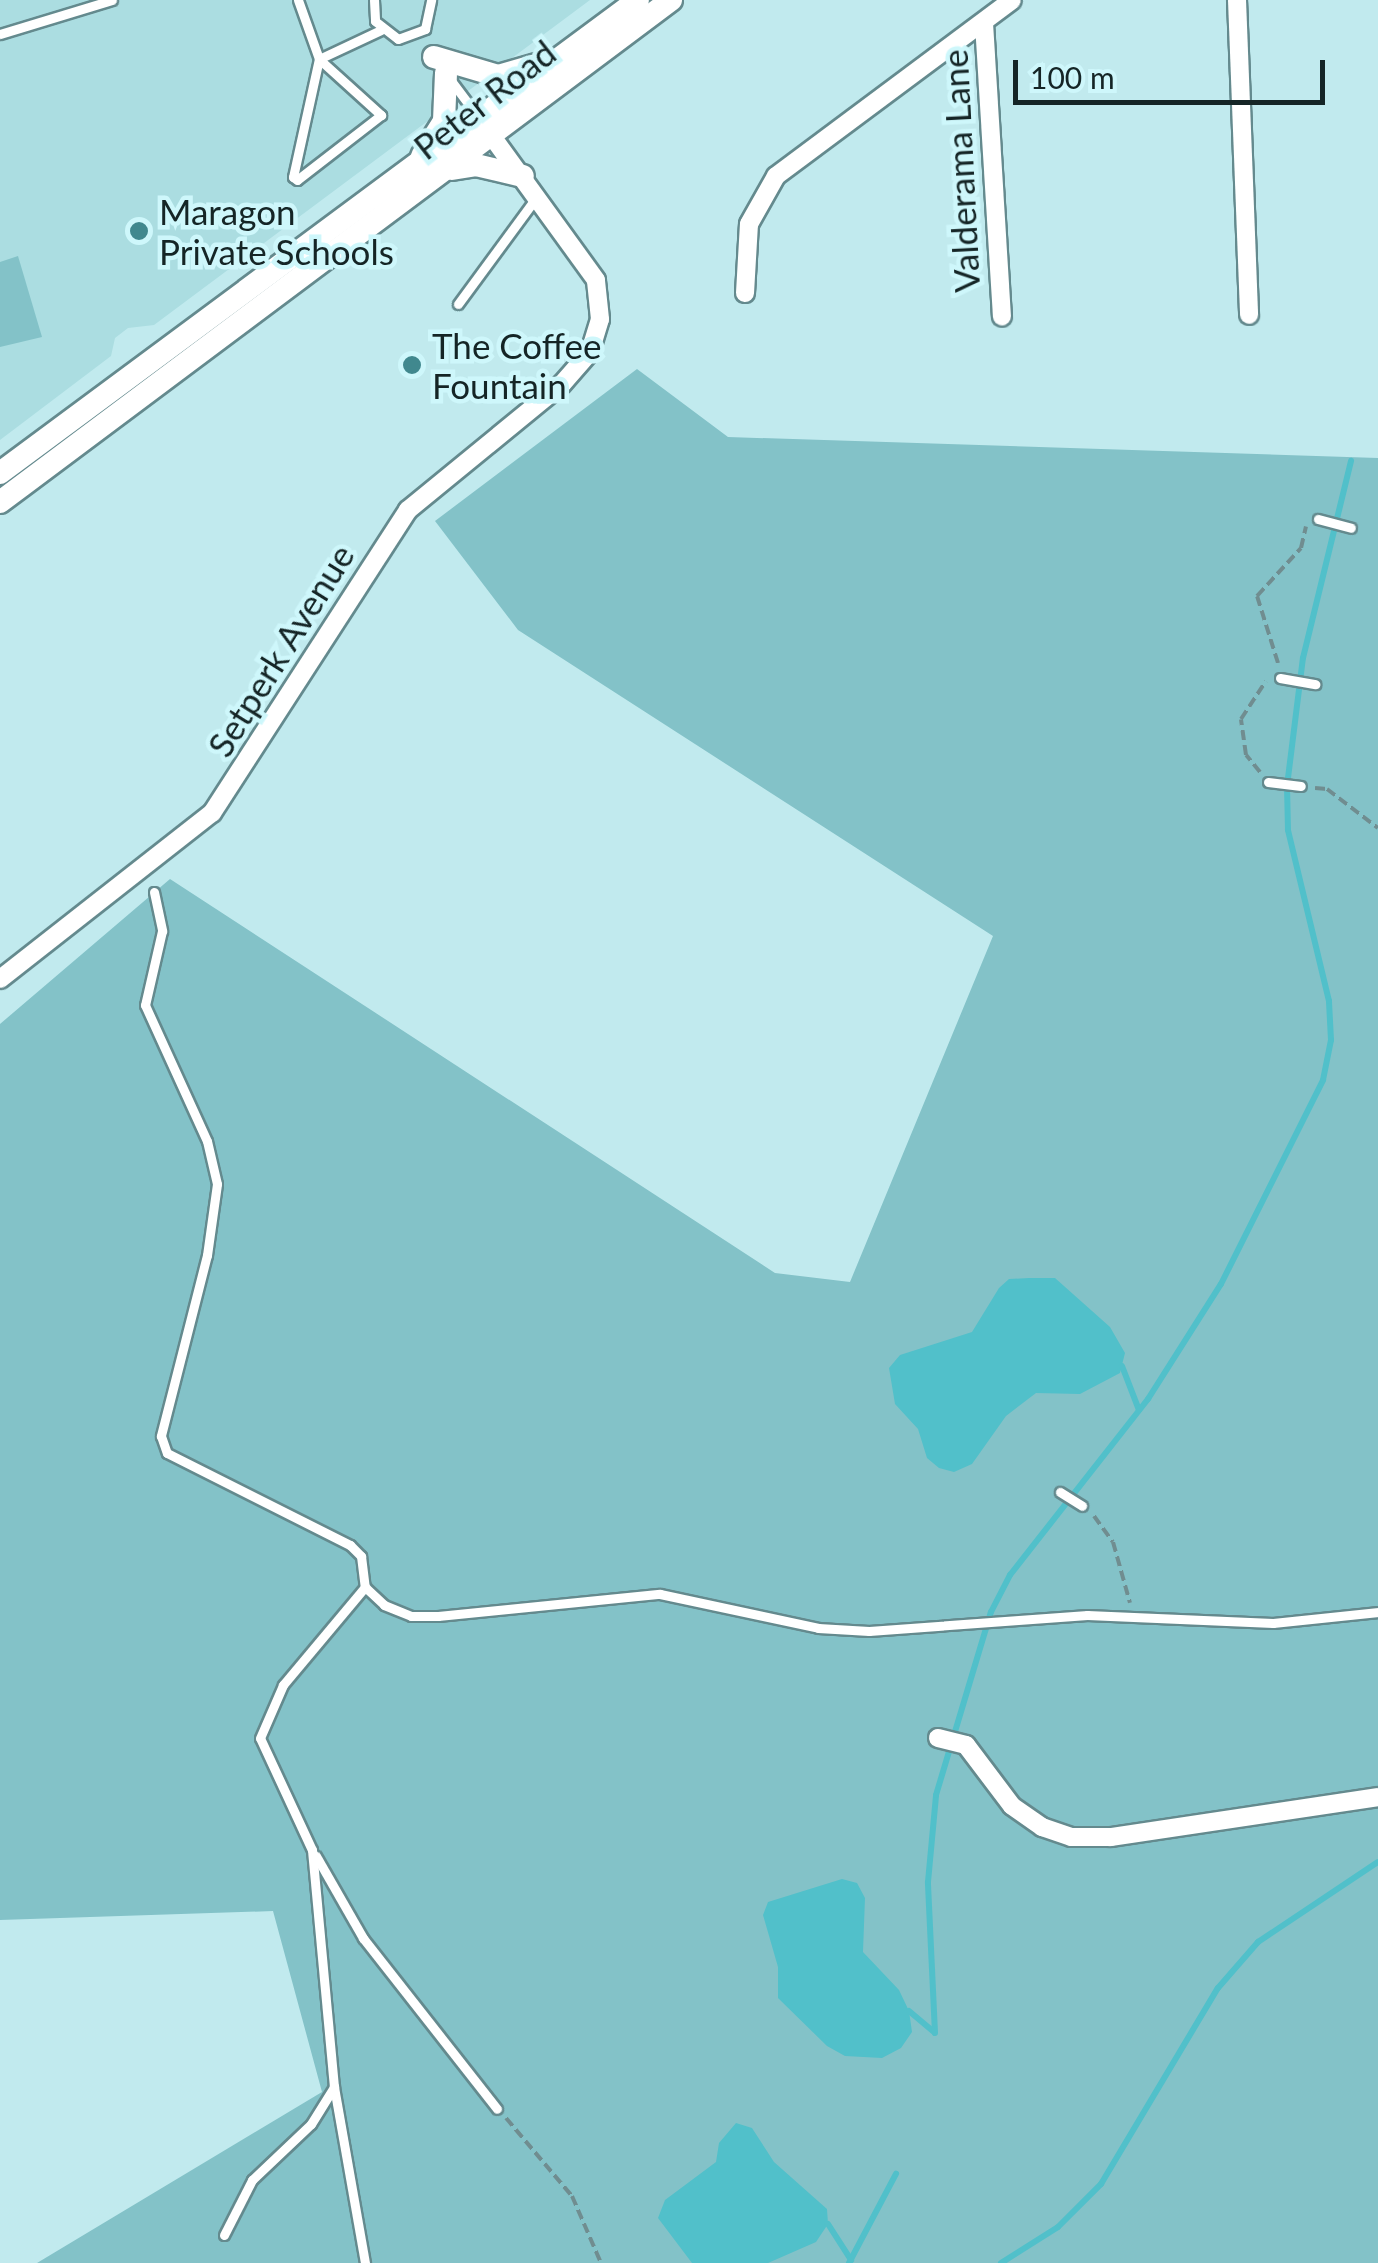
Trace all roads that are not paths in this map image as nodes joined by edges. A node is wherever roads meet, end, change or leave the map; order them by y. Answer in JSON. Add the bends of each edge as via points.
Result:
{"nodes":[{"id":1,"x":112,"y":0,"type":"edge"},
{"id":2,"x":298,"y":0,"type":"edge"},
{"id":3,"x":374,"y":0,"type":"edge"},
{"id":4,"x":431,"y":0,"type":"edge"},
{"id":5,"x":638,"y":0,"type":"edge"},
{"id":6,"x":672,"y":0,"type":"edge"},
{"id":7,"x":1012,"y":0,"type":"edge"},
{"id":8,"x":1238,"y":0,"type":"edge"},
{"id":9,"x":984,"y":23,"type":"junction"},
{"id":10,"x":381,"y":30,"type":"junction"},
{"id":11,"x":0,"y":34,"type":"edge"},
{"id":12,"x":418,"y":36,"type":"junction"},
{"id":13,"x":571,"y":50,"type":"junction"},
{"id":14,"x":320,"y":59,"type":"junction"},
{"id":15,"x":440,"y":65,"type":"junction"},
{"id":16,"x":487,"y":128,"type":"junction"},
{"id":17,"x":414,"y":167,"type":"junction"},
{"id":18,"x":452,"y":169,"type":"junction"},
{"id":19,"x":523,"y":176,"type":"junction"},
{"id":20,"x":538,"y":196,"type":"junction"},
{"id":21,"x":746,"y":293,"type":"dead end"},
{"id":22,"x":458,"y":304,"type":"dead end"},
{"id":23,"x":1249,"y":315,"type":"dead end"},
{"id":24,"x":1002,"y":316,"type":"dead end"},
{"id":25,"x":0,"y":472,"type":"edge"},
{"id":26,"x":0,"y":502,"type":"edge"},
{"id":27,"x":1321,"y":520,"type":"road end"},
{"id":28,"x":1351,"y":528,"type":"dead end"},
{"id":29,"x":1283,"y":678,"type":"road end"},
{"id":30,"x":1315,"y":684,"type":"dead end"},
{"id":31,"x":1270,"y":782,"type":"road end"},
{"id":32,"x":1301,"y":786,"type":"dead end"},
{"id":33,"x":154,"y":892,"type":"dead end"},
{"id":34,"x":0,"y":979,"type":"edge"},
{"id":35,"x":1060,"y":1492,"type":"dead end"},
{"id":36,"x":1082,"y":1506,"type":"dead end"},
{"id":37,"x":366,"y":1587,"type":"junction"},
{"id":38,"x":1378,"y":1612,"type":"edge"},
{"id":39,"x":938,"y":1738,"type":"dead end"},
{"id":40,"x":1378,"y":1798,"type":"edge"},
{"id":41,"x":312,"y":1850,"type":"junction"},
{"id":42,"x":334,"y":2087,"type":"junction"},
{"id":43,"x":497,"y":2109,"type":"road end"},
{"id":44,"x":224,"y":2235,"type":"dead end"},
{"id":45,"x":364,"y":2263,"type":"edge"}],
"edges":[{"from":1,"to":11,"type":"lane"},
{"from":2,"to":14,"type":"lane"},
{"from":3,"to":10,"type":"lane"},
{"from":4,"to":12,"type":"lane","via":[[430,21]]},
{"from":5,"to":13,"type":"main road","name":"Peter Road"},
{"from":6,"to":16,"type":"main road","name":"Peter Road"},
{"from":7,"to":9,"type":"street"},
{"from":8,"to":23,"type":"street"},
{"from":9,"to":21,"type":"street","via":[[776,176],[748,224]]},
{"from":9,"to":24,"type":"street","name":"Valderama Lane"},
{"from":10,"to":12,"type":"lane","via":[[398,39]]},
{"from":10,"to":14,"type":"lane"},
{"from":12,"to":15,"type":"lane"},
{"from":13,"to":15,"type":"main road","via":[[498,76]]},
{"from":13,"to":16,"type":"main road","name":"Peter Road"},
{"from":14,"to":14,"type":"lane","via":[[382,115],[295,179],[296,158]]},
{"from":15,"to":16,"type":"lane"},
{"from":15,"to":17,"type":"main road","via":[[444,120]]},
{"from":16,"to":17,"type":"main road","name":"Peter Road"},
{"from":16,"to":18,"type":"main road","name":"Peter Road"},
{"from":16,"to":19,"type":"street"},
{"from":17,"to":25,"type":"main road","name":"Peter Road"},
{"from":18,"to":19,"type":"main road","via":[[476,165]]},
{"from":18,"to":26,"type":"main road","name":"Peter Road"},
{"from":19,"to":20,"type":"street"},
{"from":20,"to":22,"type":"lane"},
{"from":20,"to":34,"type":"street","name":"Setperk Avenue","via":[[596,280],[596,338],[562,384],[408,510],[212,813]]},
{"from":27,"to":28,"type":"lane"},
{"from":29,"to":30,"type":"lane"},
{"from":31,"to":32,"type":"lane"},
{"from":33,"to":37,"type":"lane","via":[[162,931],[145,1005],[207,1141],[217,1184],[208,1255],[172,1371],[161,1436],[168,1453],[350,1544],[362,1556]]},
{"from":35,"to":36,"type":"lane"},
{"from":37,"to":38,"type":"lane","via":[[384,1606],[410,1616],[660,1594],[818,1628],[1136,1616],[1273,1623]]},
{"from":37,"to":41,"type":"lane","via":[[283,1685],[260,1738]]},
{"from":39,"to":40,"type":"street","via":[[966,1745],[1012,1806],[1042,1827],[1071,1836],[1111,1837]]},
{"from":41,"to":42,"type":"lane"},
{"from":41,"to":43,"type":"lane","via":[[382,1965]]},
{"from":42,"to":44,"type":"lane","via":[[311,2124],[252,2180]]},
{"from":42,"to":45,"type":"lane"}]}
